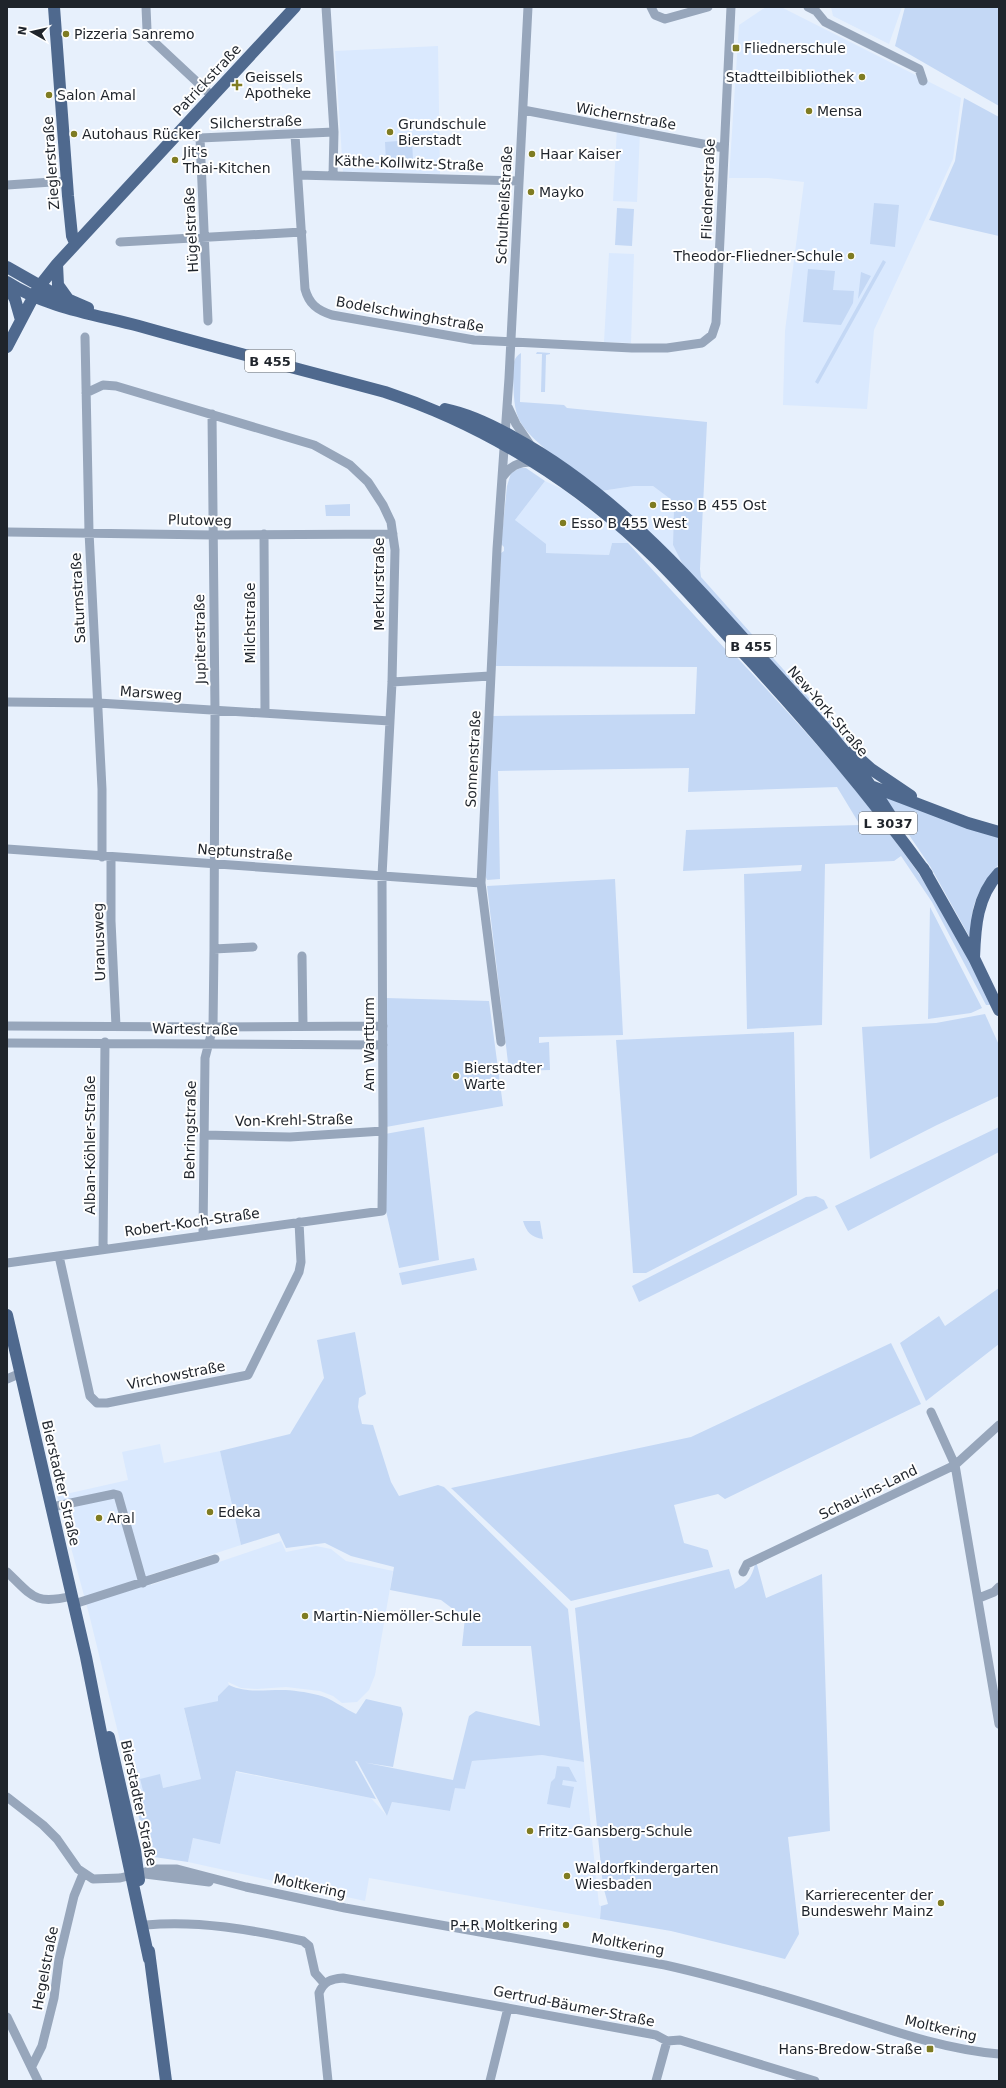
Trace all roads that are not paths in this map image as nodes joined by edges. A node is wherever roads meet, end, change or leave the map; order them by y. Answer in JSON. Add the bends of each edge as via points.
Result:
{"nodes":[{"id":1,"x":54,"y":7,"type":"edge"},
{"id":2,"x":146,"y":7,"type":"edge"},
{"id":3,"x":295,"y":7,"type":"edge"},
{"id":4,"x":326,"y":7,"type":"edge"},
{"id":5,"x":528,"y":7,"type":"edge"},
{"id":6,"x":651,"y":7,"type":"edge"},
{"id":7,"x":708,"y":7,"type":"edge"},
{"id":8,"x":731,"y":7,"type":"edge"},
{"id":9,"x":814,"y":8,"type":"edge"},
{"id":10,"x":923,"y":81,"type":"dead end"},
{"id":11,"x":212,"y":96,"type":"junction"},
{"id":12,"x":523,"y":110,"type":"junction"},
{"id":13,"x":182,"y":129,"type":"junction"},
{"id":14,"x":334,"y":132,"type":"junction"},
{"id":15,"x":295,"y":135,"type":"junction"},
{"id":16,"x":200,"y":138,"type":"junction"},
{"id":17,"x":724,"y":148,"type":"junction"},
{"id":18,"x":298,"y":175,"type":"junction"},
{"id":19,"x":333,"y":175,"type":"junction"},
{"id":20,"x":519,"y":181,"type":"junction"},
{"id":21,"x":67,"y":182,"type":"junction"},
{"id":22,"x":7,"y":185,"type":"edge"},
{"id":23,"x":302,"y":232,"type":"junction"},
{"id":24,"x":206,"y":237,"type":"junction"},
{"id":25,"x":120,"y":242,"type":"dead end"},
{"id":26,"x":75,"y":243,"type":"junction"},
{"id":27,"x":57,"y":264,"type":"junction"},
{"id":28,"x":7,"y":267,"type":"edge"},
{"id":29,"x":7,"y":284,"type":"edge"},
{"id":30,"x":40,"y":285,"type":"junction"},
{"id":31,"x":33,"y":297,"type":"junction"},
{"id":32,"x":68,"y":300,"type":"junction"},
{"id":33,"x":21,"y":320,"type":"junction"},
{"id":34,"x":119,"y":321,"type":"junction"},
{"id":35,"x":208,"y":321,"type":"dead end"},
{"id":36,"x":85,"y":337,"type":"dead end"},
{"id":37,"x":511,"y":343,"type":"junction"},
{"id":38,"x":7,"y":347,"type":"edge"},
{"id":39,"x":86,"y":393,"type":"junction"},
{"id":40,"x":420,"y":404,"type":"junction"},
{"id":41,"x":508,"y":405,"type":"junction"},
{"id":42,"x":212,"y":414,"type":"junction"},
{"id":43,"x":506,"y":433,"type":"junction"},
{"id":44,"x":504,"y":446,"type":"junction"},
{"id":45,"x":532,"y":448,"type":"junction"},
{"id":46,"x":532,"y":462,"type":"junction"},
{"id":47,"x":502,"y":478,"type":"junction"},
{"id":48,"x":7,"y":532,"type":"edge"},
{"id":49,"x":89,"y":532,"type":"junction"},
{"id":50,"x":213,"y":534,"type":"junction"},
{"id":51,"x":264,"y":534,"type":"junction"},
{"id":52,"x":394,"y":534,"type":"junction"},
{"id":53,"x":490,"y":676,"type":"junction"},
{"id":54,"x":392,"y":682,"type":"junction"},
{"id":55,"x":7,"y":702,"type":"edge"},
{"id":56,"x":98,"y":704,"type":"junction"},
{"id":57,"x":215,"y":711,"type":"junction"},
{"id":58,"x":265,"y":713,"type":"junction"},
{"id":59,"x":390,"y":720,"type":"junction"},
{"id":60,"x":825,"y":728,"type":"junction"},
{"id":61,"x":848,"y":772,"type":"junction"},
{"id":62,"x":873,"y":787,"type":"junction"},
{"id":63,"x":934,"y":810,"type":"junction"},
{"id":64,"x":999,"y":832,"type":"edge"},
{"id":65,"x":7,"y":849,"type":"edge"},
{"id":66,"x":107,"y":857,"type":"junction"},
{"id":67,"x":214,"y":863,"type":"junction"},
{"id":68,"x":999,"y":873,"type":"edge"},
{"id":69,"x":927,"y":874,"type":"junction"},
{"id":70,"x":382,"y":876,"type":"junction"},
{"id":71,"x":481,"y":883,"type":"junction"},
{"id":72,"x":253,"y":947,"type":"dead end"},
{"id":73,"x":214,"y":949,"type":"junction"},
{"id":74,"x":302,"y":956,"type":"dead end"},
{"id":75,"x":974,"y":958,"type":"junction"},
{"id":76,"x":999,"y":1010,"type":"edge"},
{"id":77,"x":303,"y":1025,"type":"junction"},
{"id":78,"x":7,"y":1026,"type":"edge"},
{"id":79,"x":116,"y":1026,"type":"junction"},
{"id":80,"x":383,"y":1026,"type":"junction"},
{"id":81,"x":213,"y":1027,"type":"junction"},
{"id":82,"x":105,"y":1042,"type":"junction"},
{"id":83,"x":501,"y":1042,"type":"dead end"},
{"id":84,"x":7,"y":1043,"type":"edge"},
{"id":85,"x":208,"y":1044,"type":"junction"},
{"id":86,"x":383,"y":1045,"type":"junction"},
{"id":87,"x":383,"y":1131,"type":"junction"},
{"id":88,"x":205,"y":1135,"type":"junction"},
{"id":89,"x":382,"y":1211,"type":"joint"},
{"id":90,"x":299,"y":1222,"type":"junction"},
{"id":91,"x":203,"y":1235,"type":"junction"},
{"id":92,"x":103,"y":1249,"type":"junction"},
{"id":93,"x":59,"y":1256,"type":"junction"},
{"id":94,"x":7,"y":1263,"type":"edge"},
{"id":95,"x":7,"y":1315,"type":"edge"},
{"id":96,"x":21,"y":1373,"type":"junction"},
{"id":97,"x":7,"y":1379,"type":"edge"},
{"id":98,"x":931,"y":1412,"type":"dead end"},
{"id":99,"x":999,"y":1425,"type":"edge"},
{"id":100,"x":955,"y":1465,"type":"junction"},
{"id":101,"x":52,"y":1507,"type":"junction"},
{"id":102,"x":215,"y":1559,"type":"dead end"},
{"id":103,"x":7,"y":1572,"type":"edge"},
{"id":104,"x":743,"y":1572,"type":"dead end"},
{"id":105,"x":143,"y":1583,"type":"junction"},
{"id":106,"x":999,"y":1587,"type":"edge"},
{"id":107,"x":979,"y":1598,"type":"junction"},
{"id":108,"x":73,"y":1600,"type":"junction"},
{"id":109,"x":999,"y":1724,"type":"edge"},
{"id":110,"x":7,"y":1797,"type":"edge"},
{"id":111,"x":83,"y":1874,"type":"junction"},
{"id":112,"x":134,"y":1874,"type":"junction"},
{"id":113,"x":146,"y":1925,"type":"junction"},
{"id":114,"x":149,"y":1959,"type":"junction"},
{"id":115,"x":324,"y":1983,"type":"junction"},
{"id":116,"x":508,"y":2008,"type":"junction"},
{"id":117,"x":7,"y":2017,"type":"edge"},
{"id":118,"x":667,"y":2041,"type":"junction"},
{"id":119,"x":999,"y":2054,"type":"edge"},
{"id":120,"x":32,"y":2066,"type":"junction"},
{"id":121,"x":801,"y":2079,"type":"edge"},
{"id":122,"x":38,"y":2081,"type":"edge"},
{"id":123,"x":166,"y":2081,"type":"edge"},
{"id":124,"x":328,"y":2081,"type":"edge"},
{"id":125,"x":490,"y":2081,"type":"edge"},
{"id":126,"x":656,"y":2081,"type":"edge"},
{"id":127,"x":815,"y":2081,"type":"edge"}],
"edges":[{"from":1,"to":21,"type":"main road","name":"Zieglerstraße"},
{"from":2,"to":11,"type":"street","via":[[147,30],[151,39]]},
{"from":3,"to":11,"type":"main road","name":"Patrickstraße"},
{"from":4,"to":14,"type":"street"},
{"from":5,"to":12,"type":"street","name":"Schultheißstraße"},
{"from":6,"to":7,"type":"street","via":[[655,15],[665,19]]},
{"from":8,"to":17,"type":"street","name":"Fliednerstraße"},
{"from":9,"to":10,"type":"street","via":[[825,22],[919,69]]},
{"from":11,"to":13,"type":"main road","name":"Patrickstraße"},
{"from":12,"to":17,"type":"street","name":"Wichernstraße"},
{"from":12,"to":20,"type":"street","name":"Schultheißstraße"},
{"from":13,"to":16,"type":"street","name":"Silcherstraße"},
{"from":13,"to":26,"type":"main road","name":"Patrickstraße"},
{"from":14,"to":15,"type":"street","name":"Silcherstraße"},
{"from":14,"to":19,"type":"street"},
{"from":15,"to":16,"type":"street","name":"Silcherstraße"},
{"from":15,"to":18,"type":"street","name":"Bodelschwinghstraße"},
{"from":16,"to":24,"type":"street","name":"Hügelstraße"},
{"from":17,"to":37,"type":"street","name":"Fliednerstraße","via":[[716,324],[707,340],[692,346],[667,348]]},
{"from":18,"to":19,"type":"street","name":"Käthe-Kollwitz-Straße"},
{"from":18,"to":23,"type":"street","name":"Bodelschwinghstraße"},
{"from":19,"to":20,"type":"street","name":"Käthe-Kollwitz-Straße"},
{"from":20,"to":37,"type":"street","name":"Schultheißstraße"},
{"from":21,"to":22,"type":"street"},
{"from":21,"to":26,"type":"main road","name":"Zieglerstraße","via":[[72,236]]},
{"from":23,"to":24,"type":"street"},
{"from":23,"to":37,"type":"street","name":"Bodelschwinghstraße","via":[[305,289],[308,299],[320,311],[425,333]]},
{"from":24,"to":25,"type":"street"},
{"from":24,"to":35,"type":"street","name":"Hügelstraße"},
{"from":26,"to":27,"type":"main road","name":"Patrickstraße"},
{"from":27,"to":30,"type":"main road","name":"Patrickstraße"},
{"from":27,"to":32,"type":"main road","via":[[58,285]]},
{"from":28,"to":30,"type":"main road","number":"B 455"},
{"from":29,"to":31,"type":"main road","number":"B 455"},
{"from":29,"to":33,"type":"main road","via":[[15,299]]},
{"from":30,"to":31,"type":"main road","name":"Patrickstraße"},
{"from":30,"to":32,"type":"main road","number":"B 455"},
{"from":31,"to":33,"type":"main road","name":"Patrickstraße"},
{"from":31,"to":34,"type":"main road","number":"B 455"},
{"from":32,"to":34,"type":"main road","number":"B 455"},
{"from":33,"to":38,"type":"main road","name":"Patrickstraße"},
{"from":34,"to":40,"type":"main road","number":"B 455","via":[[385,392]]},
{"from":36,"to":39,"type":"street","name":"Saturnstraße"},
{"from":37,"to":41,"type":"street","name":"Schultheißstraße"},
{"from":39,"to":42,"type":"street","name":"Merkurstraße","via":[[97,387],[110,386]]},
{"from":39,"to":49,"type":"street","name":"Saturnstraße"},
{"from":40,"to":43,"type":"main road","number":"B 455","via":[[464,414]]},
{"from":40,"to":44,"type":"main road","number":"B 455","via":[[459,421]]},
{"from":41,"to":43,"type":"street","name":"Schultheißstraße"},
{"from":41,"to":45,"type":"street","name":"Schultheißstraße","via":[[516,424]]},
{"from":42,"to":50,"type":"street","name":"Jupiterstraße"},
{"from":42,"to":52,"type":"street","name":"Merkurstraße","via":[[314,445],[335,455],[368,482],[383,505]]},
{"from":43,"to":44,"type":"street","name":"Sonnenstraße"},
{"from":43,"to":45,"type":"main road","number":"B 455"},
{"from":44,"to":46,"type":"main road","number":"B 455"},
{"from":44,"to":47,"type":"street","name":"Sonnenstraße"},
{"from":45,"to":60,"type":"main road","name":"New-York-Straße","number":"B 455","via":[[557,463],[627,518],[675,564]]},
{"from":46,"to":47,"type":"street","via":[[513,466]]},
{"from":46,"to":61,"type":"main road","name":"New-York-Straße","number":"B 455","via":[[594,504],[655,558],[770,682]]},
{"from":47,"to":53,"type":"street","name":"Sonnenstraße"},
{"from":48,"to":49,"type":"street","name":"Plutoweg"},
{"from":49,"to":50,"type":"street","name":"Plutoweg"},
{"from":49,"to":56,"type":"street","name":"Saturnstraße"},
{"from":50,"to":51,"type":"street","name":"Plutoweg"},
{"from":50,"to":57,"type":"street","name":"Jupiterstraße"},
{"from":51,"to":52,"type":"street","name":"Plutoweg"},
{"from":51,"to":58,"type":"street","name":"Milchstraße"},
{"from":52,"to":54,"type":"street","name":"Merkurstraße"},
{"from":53,"to":54,"type":"street"},
{"from":53,"to":71,"type":"street","name":"Sonnenstraße"},
{"from":54,"to":59,"type":"street","name":"Merkurstraße"},
{"from":55,"to":56,"type":"street","name":"Marsweg"},
{"from":56,"to":57,"type":"street","name":"Marsweg"},
{"from":56,"to":66,"type":"street","name":"Saturnstraße"},
{"from":57,"to":58,"type":"street","name":"Marsweg"},
{"from":57,"to":67,"type":"street","name":"Jupiterstraße"},
{"from":58,"to":59,"type":"street","name":"Marsweg"},
{"from":59,"to":70,"type":"street","name":"Merkurstraße"},
{"from":60,"to":62,"type":"main road","name":"New-York-Straße","number":"L 3037"},
{"from":60,"to":63,"type":"main road","number":"B 455","via":[[871,769]]},
{"from":61,"to":62,"type":"main road","number":"B 455"},
{"from":61,"to":69,"type":"main road","number":"L 3037"},
{"from":62,"to":63,"type":"main road","number":"B 455"},
{"from":62,"to":69,"type":"main road","name":"New-York-Straße","number":"L 3037"},
{"from":63,"to":64,"type":"main road","number":"B 455"},
{"from":65,"to":66,"type":"street","name":"Neptunstraße"},
{"from":66,"to":67,"type":"street","name":"Neptunstraße"},
{"from":66,"to":79,"type":"street","name":"Uranusweg"},
{"from":67,"to":70,"type":"street","name":"Neptunstraße"},
{"from":67,"to":73,"type":"street","name":"Jupiterstraße"},
{"from":68,"to":75,"type":"main road","via":[[988,887],[978,911]]},
{"from":69,"to":75,"type":"main road","name":"New-York-Straße","number":"L 3037"},
{"from":70,"to":71,"type":"street","name":"Neptunstraße"},
{"from":70,"to":80,"type":"street","name":"Am Wartturm"},
{"from":71,"to":83,"type":"street","name":"Sonnenstraße"},
{"from":72,"to":73,"type":"street"},
{"from":73,"to":81,"type":"street","name":"Behringstraße"},
{"from":74,"to":77,"type":"street"},
{"from":75,"to":76,"type":"main road","name":"New-York-Straße","number":"L 3037"},
{"from":77,"to":80,"type":"street","name":"Wartestraße"},
{"from":77,"to":81,"type":"street","name":"Wartestraße"},
{"from":78,"to":79,"type":"street","name":"Wartestraße"},
{"from":79,"to":81,"type":"street","name":"Wartestraße"},
{"from":80,"to":86,"type":"street","name":"Am Wartturm"},
{"from":81,"to":85,"type":"street","name":"Behringstraße"},
{"from":82,"to":84,"type":"street","name":"Wartestraße"},
{"from":82,"to":85,"type":"street","name":"Wartestraße"},
{"from":82,"to":92,"type":"street","name":"Alban-Köhler-Straße"},
{"from":85,"to":86,"type":"street","name":"Wartestraße"},
{"from":85,"to":88,"type":"street","name":"Behringstraße"},
{"from":86,"to":87,"type":"street","name":"Am Wartturm"},
{"from":87,"to":88,"type":"street","name":"Von-Krehl-Straße","via":[[290,1137]]},
{"from":87,"to":89,"type":"street","name":"Am Wartturm"},
{"from":88,"to":91,"type":"street","name":"Behringstraße"},
{"from":89,"to":90,"type":"street","name":"Robert-Koch-Straße"},
{"from":90,"to":91,"type":"street","name":"Robert-Koch-Straße"},
{"from":90,"to":93,"type":"street","name":"Virchowstraße","via":[[299,1272],[248,1375],[107,1403],[97,1403],[90,1396]]},
{"from":91,"to":92,"type":"street","name":"Robert-Koch-Straße"},
{"from":92,"to":93,"type":"street","name":"Robert-Koch-Straße"},
{"from":93,"to":94,"type":"street","name":"Robert-Koch-Straße"},
{"from":95,"to":96,"type":"main road","name":"Bierstadter Straße"},
{"from":96,"to":97,"type":"street"},
{"from":96,"to":101,"type":"main road","name":"Bierstadter Straße"},
{"from":98,"to":100,"type":"street"},
{"from":99,"to":100,"type":"street","name":"Schau-ins-Land"},
{"from":100,"to":104,"type":"street","name":"Schau-ins-Land","via":[[747,1564]]},
{"from":100,"to":107,"type":"street"},
{"from":101,"to":105,"type":"street","via":[[118,1495]]},
{"from":101,"to":108,"type":"main road","name":"Bierstadter Straße"},
{"from":102,"to":105,"type":"street"},
{"from":103,"to":108,"type":"street","via":[[37,1599]]},
{"from":105,"to":108,"type":"street"},
{"from":106,"to":107,"type":"street"},
{"from":107,"to":109,"type":"street"},
{"from":108,"to":112,"type":"main road","name":"Bierstadter Straße"},
{"from":110,"to":111,"type":"street","via":[[51,1833]]},
{"from":111,"to":112,"type":"street","name":"Moltkering","via":[[97,1880]]},
{"from":111,"to":120,"type":"street","name":"Hegelstraße","via":[[74,1896],[42,2046]]},
{"from":112,"to":113,"type":"main road","name":"Bierstadter Straße"},
{"from":112,"to":114,"type":"main road","name":"Bierstadter Straße"},
{"from":112,"to":119,"type":"street","name":"Moltkering","via":[[169,1876],[246,1887],[345,1908],[665,1965],[781,1996],[928,2042]]},
{"from":113,"to":114,"type":"main road","name":"Bierstadter Straße"},
{"from":113,"to":115,"type":"street","via":[[158,1923],[225,1927],[303,1941],[309,1946],[315,1973]]},
{"from":114,"to":123,"type":"main road","name":"Bierstadter Straße"},
{"from":115,"to":116,"type":"street","name":"Gertrud-Bäumer-Straße","via":[[333,1978],[343,1978]]},
{"from":115,"to":124,"type":"street","via":[[319,1992],[319,2001]]},
{"from":116,"to":118,"type":"street","name":"Gertrud-Bäumer-Straße","via":[[656,2035]]},
{"from":116,"to":125,"type":"street"},
{"from":117,"to":120,"type":"street"},
{"from":118,"to":121,"type":"street","name":"Gertrud-Bäumer-Straße","via":[[680,2040]]},
{"from":118,"to":126,"type":"street"},
{"from":120,"to":122,"type":"street"},
{"from":121,"to":127,"type":"street","name":"Gertrud-Bäumer-Straße"}]}
